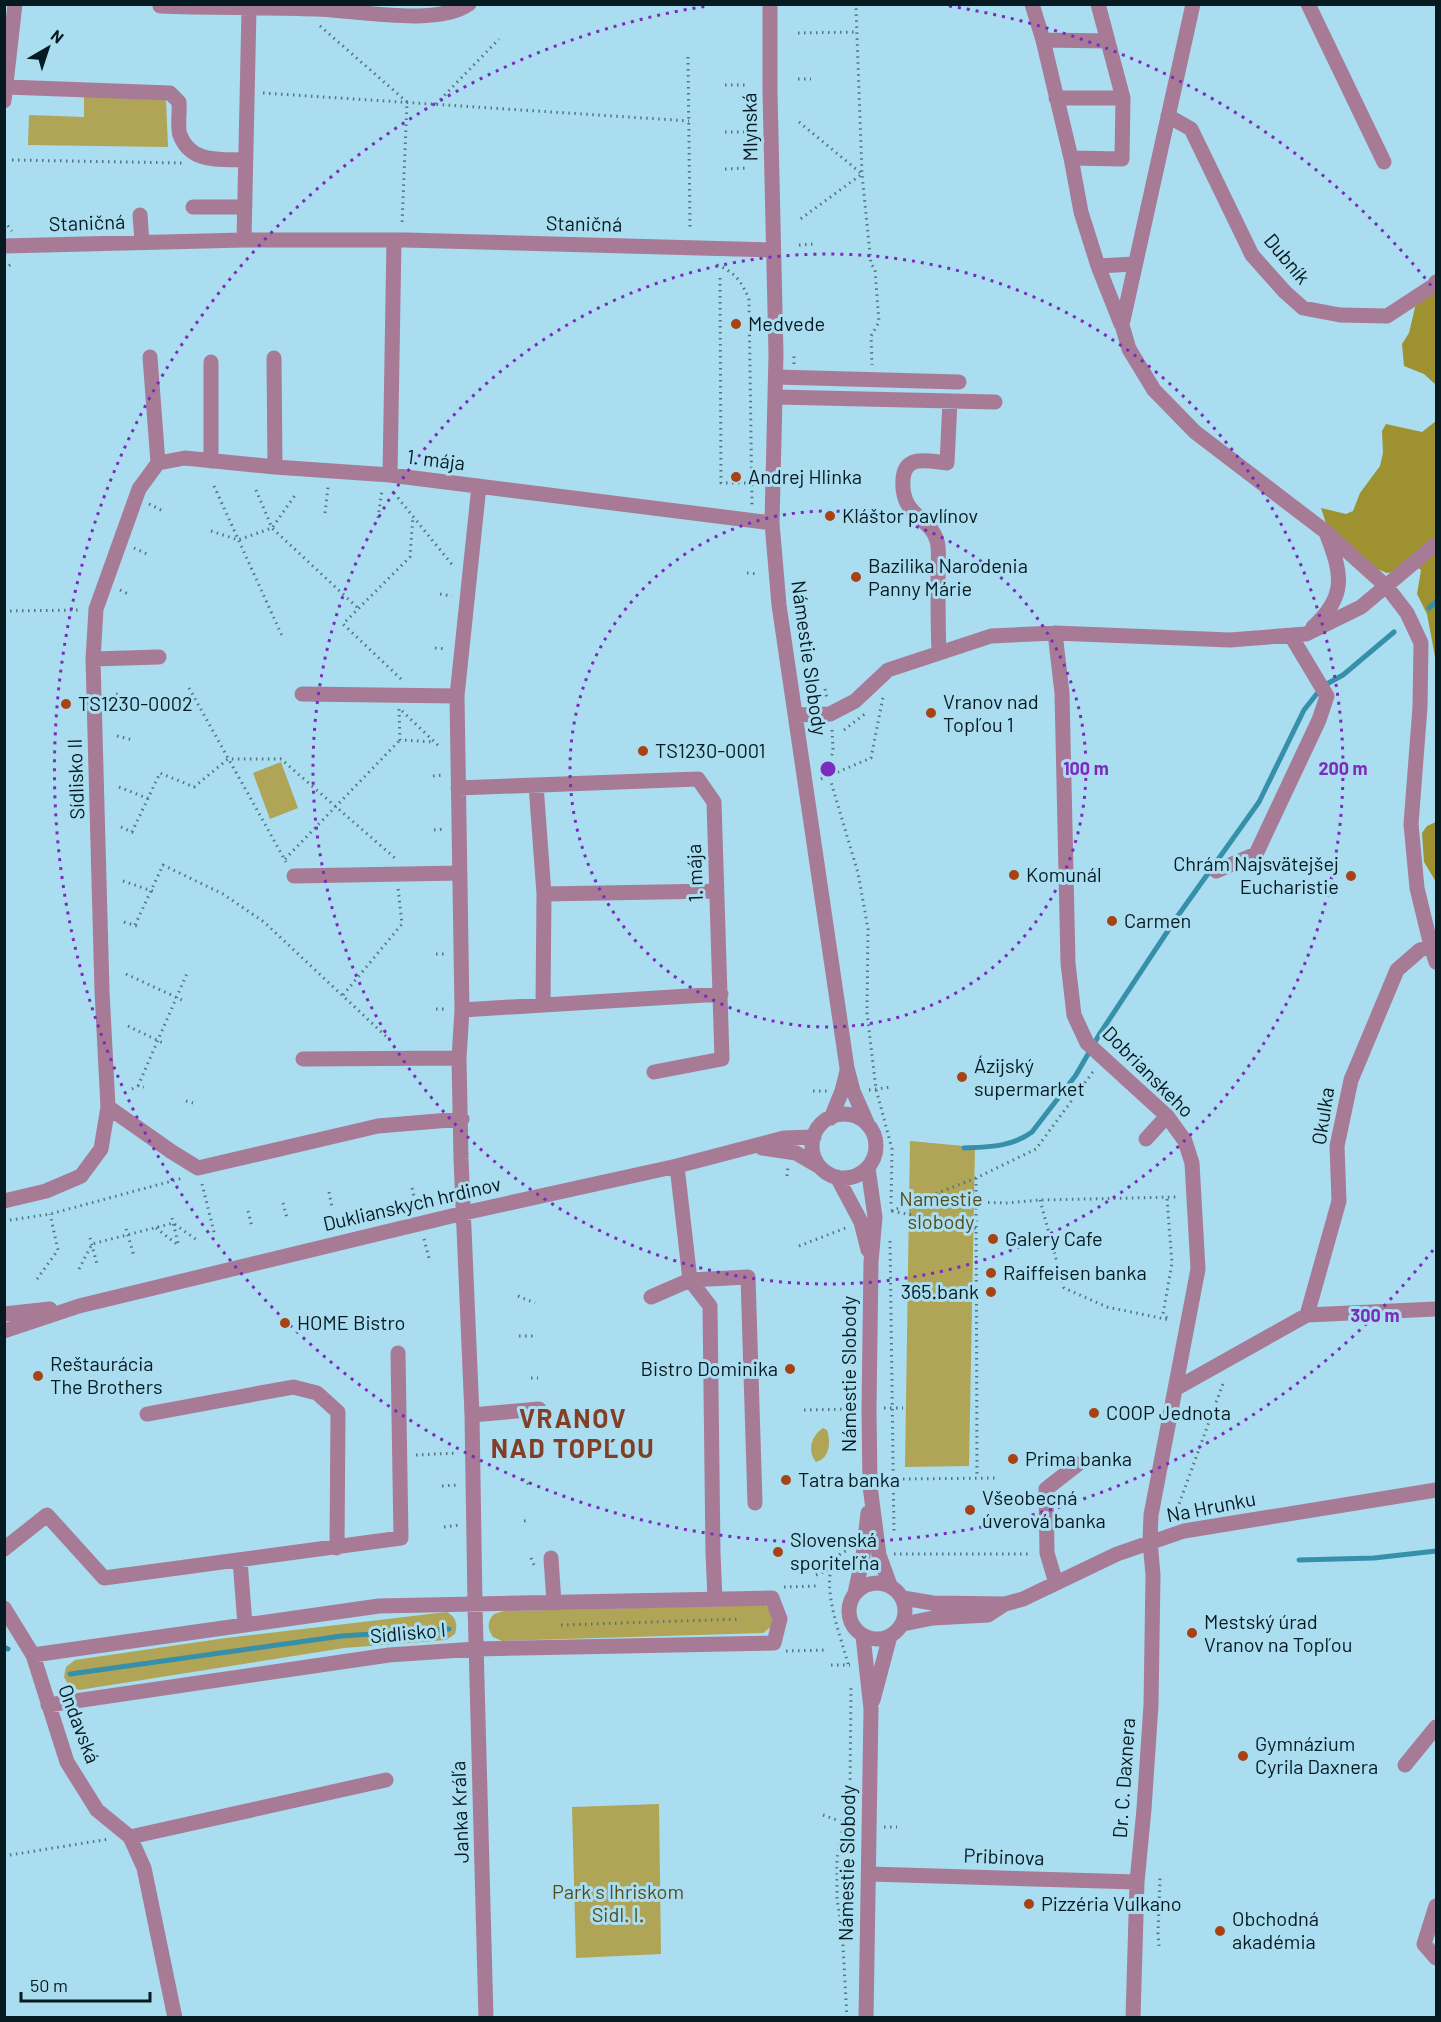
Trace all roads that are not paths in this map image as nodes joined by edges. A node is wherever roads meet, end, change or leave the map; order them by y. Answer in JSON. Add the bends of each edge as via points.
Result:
{"nodes":[{"id":1,"x":15,"y":4,"type":"edge"},
{"id":2,"x":469,"y":4,"type":"edge"},
{"id":3,"x":770,"y":4,"type":"edge"},
{"id":4,"x":1032,"y":4,"type":"edge"},
{"id":5,"x":1098,"y":4,"type":"edge"},
{"id":6,"x":1308,"y":4,"type":"edge"},
{"id":7,"x":1192,"y":5,"type":"edge"},
{"id":8,"x":170,"y":6,"type":"edge"},
{"id":9,"x":314,"y":7,"type":"edge"},
{"id":10,"x":249,"y":9,"type":"junction"},
{"id":11,"x":1043,"y":40,"type":"junction"},
{"id":12,"x":1108,"y":41,"type":"junction"},
{"id":13,"x":5,"y":94,"type":"edge"},
{"id":14,"x":1056,"y":98,"type":"junction"},
{"id":15,"x":1123,"y":98,"type":"junction"},
{"id":16,"x":1168,"y":116,"type":"junction"},
{"id":17,"x":1071,"y":159,"type":"junction"},
{"id":18,"x":246,"y":160,"type":"junction"},
{"id":19,"x":1384,"y":162,"type":"dead end"},
{"id":20,"x":193,"y":207,"type":"dead end"},
{"id":21,"x":245,"y":207,"type":"junction"},
{"id":22,"x":140,"y":215,"type":"dead end"},
{"id":23,"x":244,"y":240,"type":"junction"},
{"id":24,"x":394,"y":240,"type":"junction"},
{"id":25,"x":142,"y":242,"type":"junction"},
{"id":26,"x":4,"y":246,"type":"edge"},
{"id":27,"x":773,"y":250,"type":"junction"},
{"id":28,"x":1134,"y":264,"type":"junction"},
{"id":29,"x":1098,"y":266,"type":"junction"},
{"id":30,"x":1437,"y":282,"type":"edge"},
{"id":31,"x":1122,"y":325,"type":"junction"},
{"id":32,"x":150,"y":357,"type":"dead end"},
{"id":33,"x":274,"y":358,"type":"dead end"},
{"id":34,"x":211,"y":362,"type":"dead end"},
{"id":35,"x":776,"y":377,"type":"junction"},
{"id":36,"x":959,"y":382,"type":"dead end"},
{"id":37,"x":776,"y":397,"type":"junction"},
{"id":38,"x":950,"y":401,"type":"junction"},
{"id":39,"x":994,"y":402,"type":"dead end"},
{"id":40,"x":211,"y":461,"type":"junction"},
{"id":41,"x":158,"y":463,"type":"junction"},
{"id":42,"x":274,"y":467,"type":"junction"},
{"id":43,"x":388,"y":484,"type":"junction"},
{"id":44,"x":479,"y":486,"type":"junction"},
{"id":45,"x":772,"y":523,"type":"junction"},
{"id":46,"x":1326,"y":532,"type":"junction"},
{"id":47,"x":1437,"y":544,"type":"edge"},
{"id":48,"x":1387,"y":587,"type":"junction"},
{"id":49,"x":1055,"y":633,"type":"junction"},
{"id":50,"x":1298,"y":635,"type":"junction"},
{"id":51,"x":939,"y":653,"type":"junction"},
{"id":52,"x":159,"y":657,"type":"dead end"},
{"id":53,"x":93,"y":659,"type":"junction"},
{"id":54,"x":302,"y":694,"type":"dead end"},
{"id":55,"x":457,"y":696,"type":"junction"},
{"id":56,"x":795,"y":715,"type":"junction"},
{"id":57,"x":536,"y":785,"type":"junction"},
{"id":58,"x":458,"y":788,"type":"junction"},
{"id":59,"x":1216,"y":871,"type":"dead end"},
{"id":60,"x":460,"y":873,"type":"junction"},
{"id":61,"x":294,"y":876,"type":"road end"},
{"id":62,"x":716,"y":891,"type":"junction"},
{"id":63,"x":543,"y":894,"type":"junction"},
{"id":64,"x":1431,"y":946,"type":"junction"},
{"id":65,"x":1437,"y":962,"type":"edge"},
{"id":66,"x":721,"y":994,"type":"junction"},
{"id":67,"x":543,"y":1005,"type":"junction"},
{"id":68,"x":455,"y":1009,"type":"junction"},
{"id":69,"x":459,"y":1058,"type":"junction"},
{"id":70,"x":303,"y":1059,"type":"dead end"},
{"id":71,"x":847,"y":1068,"type":"junction"},
{"id":72,"x":654,"y":1072,"type":"dead end"},
{"id":73,"x":108,"y":1107,"type":"junction"},
{"id":74,"x":1167,"y":1116,"type":"junction"},
{"id":75,"x":831,"y":1118,"type":"junction"},
{"id":76,"x":462,"y":1119,"type":"junction"},
{"id":77,"x":868,"y":1125,"type":"junction"},
{"id":78,"x":814,"y":1137,"type":"junction"},
{"id":79,"x":1146,"y":1139,"type":"dead end"},
{"id":80,"x":756,"y":1147,"type":"junction"},
{"id":81,"x":677,"y":1166,"type":"junction"},
{"id":82,"x":820,"y":1167,"type":"junction"},
{"id":83,"x":868,"y":1168,"type":"junction"},
{"id":84,"x":837,"y":1177,"type":"junction"},
{"id":85,"x":4,"y":1201,"type":"edge"},
{"id":86,"x":464,"y":1213,"type":"junction"},
{"id":87,"x":871,"y":1262,"type":"junction"},
{"id":88,"x":690,"y":1280,"type":"junction"},
{"id":89,"x":651,"y":1297,"type":"dead end"},
{"id":90,"x":79,"y":1306,"type":"junction"},
{"id":91,"x":1437,"y":1310,"type":"edge"},
{"id":92,"x":4,"y":1314,"type":"edge"},
{"id":93,"x":1306,"y":1315,"type":"junction"},
{"id":94,"x":4,"y":1331,"type":"edge"},
{"id":95,"x":398,"y":1353,"type":"dead end"},
{"id":96,"x":1175,"y":1389,"type":"junction"},
{"id":97,"x":539,"y":1409,"type":"dead end"},
{"id":98,"x":147,"y":1414,"type":"dead end"},
{"id":99,"x":472,"y":1415,"type":"junction"},
{"id":100,"x":1078,"y":1464,"type":"dead end"},
{"id":101,"x":870,"y":1486,"type":"junction"},
{"id":102,"x":1437,"y":1490,"type":"edge"},
{"id":103,"x":755,"y":1503,"type":"dead end"},
{"id":104,"x":1150,"y":1541,"type":"junction"},
{"id":105,"x":337,"y":1548,"type":"junction"},
{"id":106,"x":4,"y":1549,"type":"edge"},
{"id":107,"x":550,"y":1558,"type":"dead end"},
{"id":108,"x":240,"y":1560,"type":"junction"},
{"id":109,"x":1056,"y":1583,"type":"junction"},
{"id":110,"x":890,"y":1585,"type":"junction"},
{"id":111,"x":855,"y":1593,"type":"junction"},
{"id":112,"x":903,"y":1598,"type":"junction"},
{"id":113,"x":715,"y":1599,"type":"junction"},
{"id":114,"x":557,"y":1603,"type":"junction"},
{"id":115,"x":1005,"y":1604,"type":"junction"},
{"id":116,"x":475,"y":1605,"type":"junction"},
{"id":117,"x":4,"y":1608,"type":"edge"},
{"id":118,"x":903,"y":1624,"type":"junction"},
{"id":119,"x":245,"y":1625,"type":"junction"},
{"id":120,"x":863,"y":1636,"type":"junction"},
{"id":121,"x":890,"y":1636,"type":"junction"},
{"id":122,"x":477,"y":1649,"type":"junction"},
{"id":123,"x":33,"y":1655,"type":"junction"},
{"id":124,"x":48,"y":1705,"type":"junction"},
{"id":125,"x":871,"y":1709,"type":"junction"},
{"id":126,"x":1437,"y":1727,"type":"edge"},
{"id":127,"x":1405,"y":1765,"type":"dead end"},
{"id":128,"x":386,"y":1780,"type":"dead end"},
{"id":129,"x":130,"y":1837,"type":"junction"},
{"id":130,"x":868,"y":1874,"type":"junction"},
{"id":131,"x":1137,"y":1882,"type":"junction"},
{"id":132,"x":1437,"y":1906,"type":"edge"},
{"id":133,"x":1437,"y":1958,"type":"edge"},
{"id":134,"x":175,"y":2018,"type":"edge"},
{"id":135,"x":486,"y":2018,"type":"edge"},
{"id":136,"x":866,"y":2018,"type":"edge"},
{"id":137,"x":1133,"y":2018,"type":"edge"}],
"edges":[{"from":1,"to":13,"type":"street"},
{"from":2,"to":9,"type":"street","via":[[449,13],[416,16]]},
{"from":3,"to":27,"type":"street","name":"Mlynská"},
{"from":4,"to":11,"type":"street"},
{"from":5,"to":12,"type":"street"},
{"from":6,"to":19,"type":"street"},
{"from":7,"to":16,"type":"street"},
{"from":8,"to":10,"type":"street"},
{"from":9,"to":10,"type":"street"},
{"from":10,"to":18,"type":"street"},
{"from":11,"to":12,"type":"street"},
{"from":11,"to":14,"type":"street"},
{"from":12,"to":15,"type":"street"},
{"from":13,"to":18,"type":"street","via":[[170,93],[179,102],[179,134],[187,145],[211,162]]},
{"from":14,"to":15,"type":"street"},
{"from":14,"to":17,"type":"street"},
{"from":15,"to":17,"type":"street","via":[[1122,159]]},
{"from":16,"to":28,"type":"street"},
{"from":16,"to":30,"type":"street","name":"Dubník","via":[[1191,129],[1252,255],[1303,308],[1340,315],[1387,316]]},
{"from":17,"to":29,"type":"street","via":[[1081,212]]},
{"from":18,"to":21,"type":"street"},
{"from":20,"to":21,"type":"street","via":[[215,201]]},
{"from":21,"to":23,"type":"street"},
{"from":22,"to":25,"type":"street"},
{"from":23,"to":24,"type":"street","name":"Staničná"},
{"from":23,"to":25,"type":"street","name":"Staničná"},
{"from":24,"to":27,"type":"street","name":"Staničná"},
{"from":24,"to":43,"type":"street"},
{"from":25,"to":26,"type":"street","name":"Staničná"},
{"from":27,"to":35,"type":"street","name":"Námestie Slobody"},
{"from":28,"to":29,"type":"street"},
{"from":28,"to":31,"type":"street"},
{"from":29,"to":31,"type":"street"},
{"from":31,"to":46,"type":"street","via":[[1129,350],[1154,390],[1195,432]]},
{"from":32,"to":41,"type":"street"},
{"from":33,"to":42,"type":"street"},
{"from":34,"to":40,"type":"street"},
{"from":35,"to":36,"type":"street"},
{"from":35,"to":37,"type":"street","name":"Námestie Slobody"},
{"from":37,"to":38,"type":"street"},
{"from":37,"to":45,"type":"street","name":"Námestie Slobody"},
{"from":38,"to":39,"type":"street"},
{"from":38,"to":51,"type":"street","via":[[947,463],[910,463],[904,470],[902,491],[905,501],[930,527],[938,544]]},
{"from":40,"to":41,"type":"street","name":"1. mája","via":[[185,458]]},
{"from":40,"to":42,"type":"street","name":"1. mája"},
{"from":41,"to":53,"type":"street","name":"Sídlisko II","via":[[139,489],[96,609]]},
{"from":42,"to":43,"type":"street","name":"1. mája"},
{"from":43,"to":44,"type":"street","name":"1. mája"},
{"from":44,"to":45,"type":"street"},
{"from":44,"to":55,"type":"street","name":"1. mája"},
{"from":45,"to":56,"type":"street","name":"Námestie Slobody"},
{"from":46,"to":48,"type":"street"},
{"from":46,"to":50,"type":"street","via":[[1338,564],[1338,593],[1323,617]]},
{"from":47,"to":48,"type":"street"},
{"from":48,"to":50,"type":"street","via":[[1361,607]]},
{"from":48,"to":64,"type":"street","via":[[1407,613],[1420,643],[1420,707],[1411,824],[1417,888]]},
{"from":49,"to":50,"type":"street","via":[[1230,640]]},
{"from":49,"to":51,"type":"street","via":[[991,636]]},
{"from":49,"to":74,"type":"street","name":"Dobrianskeho","via":[[1062,693],[1068,963],[1074,1015],[1098,1062]]},
{"from":50,"to":59,"type":"street","via":[[1327,696],[1322,712],[1256,854]]},
{"from":51,"to":56,"type":"street","via":[[888,670],[855,701],[830,714]]},
{"from":52,"to":53,"type":"street"},
{"from":53,"to":73,"type":"street","name":"Sídlisko II"},
{"from":54,"to":55,"type":"street"},
{"from":55,"to":58,"type":"street","name":"1. mája"},
{"from":56,"to":71,"type":"street","name":"Námestie Slobody"},
{"from":57,"to":58,"type":"street","name":"1. mája"},
{"from":57,"to":62,"type":"street","name":"1. mája","via":[[698,779],[714,802]]},
{"from":57,"to":63,"type":"street"},
{"from":58,"to":60,"type":"street","name":"1. mája"},
{"from":60,"to":61,"type":"street"},
{"from":60,"to":68,"type":"street","name":"1. mája"},
{"from":62,"to":63,"type":"street"},
{"from":62,"to":66,"type":"street","name":"1. mája"},
{"from":63,"to":67,"type":"street"},
{"from":64,"to":65,"type":"street"},
{"from":64,"to":93,"type":"street","name":"Okulka","via":[[1396,970],[1351,1080],[1337,1146],[1339,1201]]},
{"from":66,"to":67,"type":"street"},
{"from":66,"to":72,"type":"street","name":"1. mája","via":[[722,1059]]},
{"from":67,"to":68,"type":"street"},
{"from":68,"to":69,"type":"street","name":"1. mája"},
{"from":69,"to":70,"type":"street"},
{"from":69,"to":76,"type":"street","name":"1. mája"},
{"from":71,"to":75,"type":"street"},
{"from":71,"to":77,"type":"street"},
{"from":73,"to":76,"type":"street","via":[[199,1171],[378,1126]]},
{"from":73,"to":85,"type":"street","via":[[101,1149],[81,1176],[46,1191]]},
{"from":74,"to":79,"type":"street"},
{"from":74,"to":96,"type":"street","name":"Dobrianskeho","via":[[1185,1141],[1192,1163],[1197,1269]]},
{"from":75,"to":77,"type":"street","via":[[851,1115]]},
{"from":75,"to":78,"type":"street"},
{"from":76,"to":86,"type":"street","name":"1. mája"},
{"from":77,"to":83,"type":"street","via":[[876,1142]]},
{"from":78,"to":80,"type":"street","name":"Duklianskych hrdinov","via":[[784,1138]]},
{"from":78,"to":82,"type":"street"},
{"from":80,"to":81,"type":"street","name":"Duklianskych hrdinov"},
{"from":80,"to":82,"type":"street","via":[[796,1153]]},
{"from":81,"to":86,"type":"street","name":"Duklianskych hrdinov"},
{"from":81,"to":88,"type":"street"},
{"from":82,"to":84,"type":"street"},
{"from":83,"to":84,"type":"street","via":[[854,1177]]},
{"from":83,"to":87,"type":"street","via":[[874,1217]]},
{"from":84,"to":87,"type":"street","via":[[861,1222]]},
{"from":86,"to":90,"type":"street","name":"Duklianskych hrdinov"},
{"from":86,"to":99,"type":"street"},
{"from":87,"to":101,"type":"street","name":"Námestie Slobody"},
{"from":88,"to":89,"type":"street"},
{"from":88,"to":103,"type":"street","via":[[748,1277]]},
{"from":88,"to":113,"type":"street","via":[[710,1306]]},
{"from":90,"to":92,"type":"street","name":"Duklianskych hrdinov"},
{"from":90,"to":94,"type":"street","name":"Duklianskych hrdinov"},
{"from":91,"to":93,"type":"street"},
{"from":93,"to":96,"type":"street"},
{"from":95,"to":105,"type":"street","via":[[401,1538]]},
{"from":96,"to":104,"type":"street","name":"Dobrianskeho","via":[[1151,1515]]},
{"from":97,"to":99,"type":"street"},
{"from":98,"to":105,"type":"street","via":[[293,1387],[317,1393],[338,1412]]},
{"from":99,"to":116,"type":"street"},
{"from":100,"to":109,"type":"street","via":[[1046,1489],[1047,1553]]},
{"from":101,"to":110,"type":"street","name":"Námestie Slobody","via":[[879,1555]]},
{"from":101,"to":111,"type":"street","name":"Námestie Slobody"},
{"from":102,"to":104,"type":"street","name":"Na Hrunku","via":[[1184,1531]]},
{"from":104,"to":109,"type":"street","name":"Na Hrunku"},
{"from":104,"to":131,"type":"street","name":"Dr. C. Daxnera","via":[[1151,1705]]},
{"from":105,"to":108,"type":"street"},
{"from":106,"to":108,"type":"street","via":[[47,1515],[104,1578]]},
{"from":107,"to":114,"type":"street"},
{"from":108,"to":119,"type":"street"},
{"from":109,"to":115,"type":"street","name":"Na Hrunku"},
{"from":110,"to":111,"type":"street","via":[[872,1583]]},
{"from":110,"to":112,"type":"street"},
{"from":111,"to":120,"type":"street","via":[[849,1611],[855,1629]]},
{"from":112,"to":115,"type":"street","name":"Na Hrunku","via":[[933,1603]]},
{"from":112,"to":118,"type":"street"},
{"from":113,"to":114,"type":"street","name":"Sídlisko I"},
{"from":113,"to":122,"type":"street","name":"Sídlisko I","via":[[772,1598],[780,1619],[780,1647],[742,1644]]},
{"from":114,"to":116,"type":"street","name":"Sídlisko I"},
{"from":115,"to":118,"type":"street","name":"Na Hrunku","via":[[988,1615]]},
{"from":116,"to":119,"type":"street","name":"Sídlisko I","via":[[379,1606]]},
{"from":116,"to":122,"type":"street","name":"Janka Kráľa"},
{"from":117,"to":123,"type":"street","name":"Ondavská"},
{"from":118,"to":121,"type":"street"},
{"from":119,"to":123,"type":"street","name":"Sídlisko I"},
{"from":120,"to":121,"type":"street"},
{"from":120,"to":125,"type":"street","name":"Námestie Slobody"},
{"from":121,"to":125,"type":"street","name":"Námestie Slobody"},
{"from":122,"to":124,"type":"street","name":"Sídlisko I","via":[[389,1655]]},
{"from":122,"to":135,"type":"street","name":"Janka Kráľa"},
{"from":123,"to":124,"type":"street","name":"Ondavská"},
{"from":124,"to":129,"type":"street","name":"Ondavská","via":[[67,1762],[97,1810]]},
{"from":125,"to":130,"type":"street","name":"Námestie Slobody"},
{"from":126,"to":127,"type":"street"},
{"from":128,"to":129,"type":"street"},
{"from":129,"to":134,"type":"street","name":"Ondavská","via":[[144,1868]]},
{"from":130,"to":131,"type":"street","name":"Pribinova"},
{"from":130,"to":136,"type":"street","name":"Námestie Slobody"},
{"from":131,"to":137,"type":"street","name":"Dr. C. Daxnera"},
{"from":132,"to":133,"type":"street","via":[[1424,1944]]}]}
